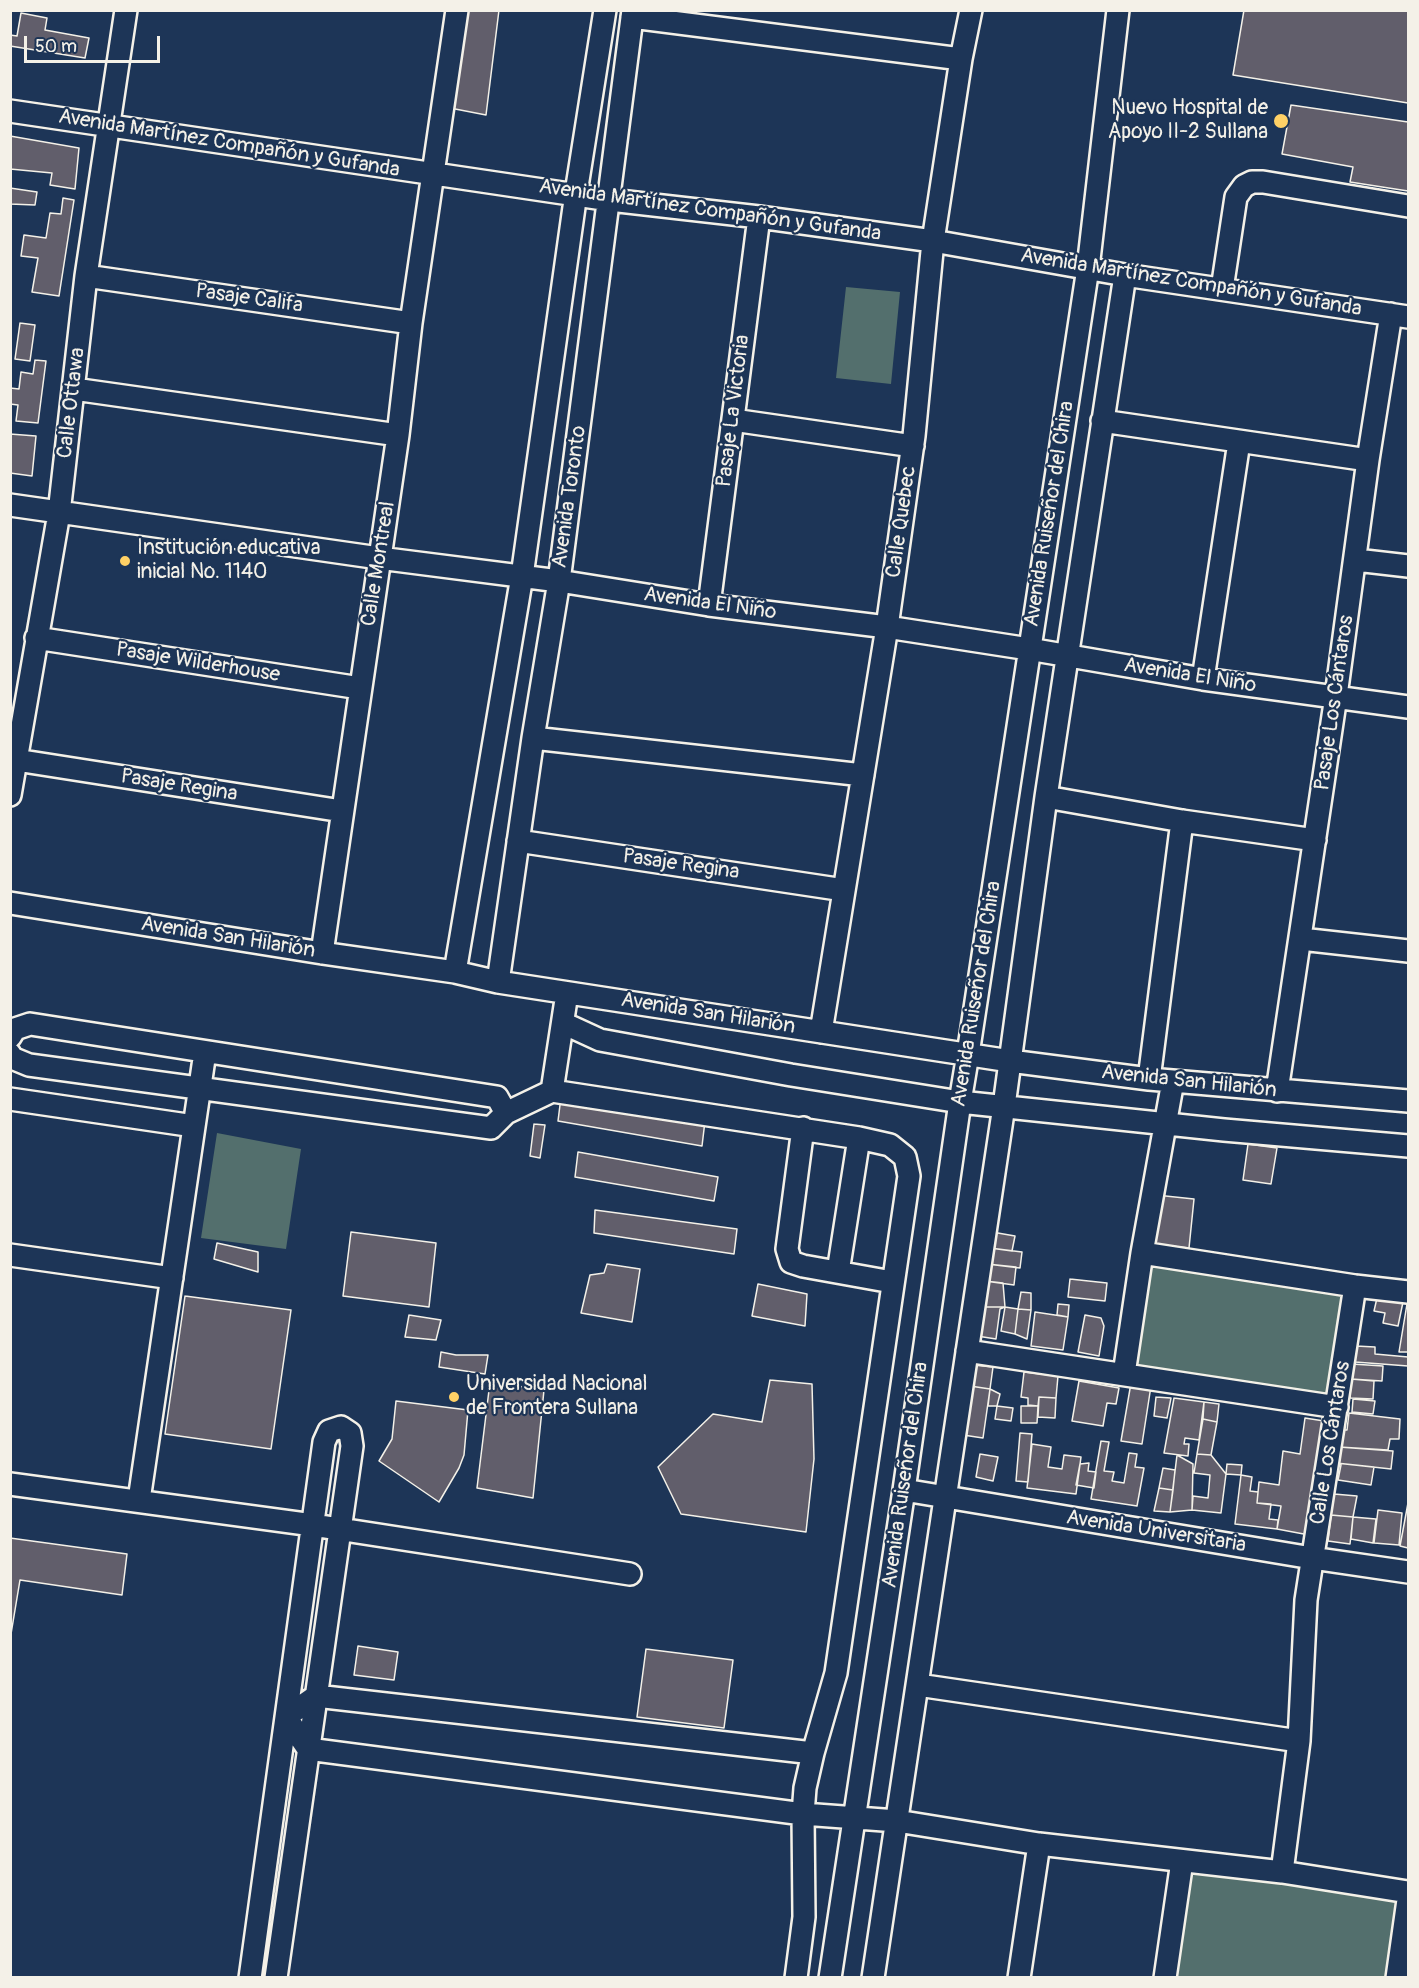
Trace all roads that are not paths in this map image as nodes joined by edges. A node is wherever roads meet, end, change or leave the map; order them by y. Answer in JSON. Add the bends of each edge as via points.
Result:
{"nodes":[{"id":1,"x":126,"y":10,"type":"edge"},
{"id":2,"x":457,"y":10,"type":"edge"},
{"id":3,"x":605,"y":10,"type":"edge"},
{"id":4,"x":971,"y":10,"type":"edge"},
{"id":5,"x":1118,"y":10,"type":"edge"},
{"id":6,"x":633,"y":14,"type":"edge"},
{"id":7,"x":961,"y":59,"type":"junction"},
{"id":8,"x":10,"y":111,"type":"edge"},
{"id":9,"x":108,"y":124,"type":"junction"},
{"id":10,"x":432,"y":174,"type":"junction"},
{"id":11,"x":576,"y":193,"type":"junction"},
{"id":12,"x":610,"y":200,"type":"junction"},
{"id":13,"x":1408,"y":206,"type":"edge"},
{"id":14,"x":759,"y":217,"type":"junction"},
{"id":15,"x":933,"y":241,"type":"junction"},
{"id":16,"x":1088,"y":268,"type":"junction"},
{"id":17,"x":1125,"y":275,"type":"junction"},
{"id":18,"x":86,"y":276,"type":"junction"},
{"id":19,"x":1222,"y":289,"type":"junction"},
{"id":20,"x":1400,"y":316,"type":"edge"},
{"id":21,"x":411,"y":323,"type":"junction"},
{"id":22,"x":74,"y":389,"type":"junction"},
{"id":23,"x":733,"y":420,"type":"junction"},
{"id":24,"x":1102,"y":421,"type":"junction"},
{"id":25,"x":398,"y":435,"type":"junction"},
{"id":26,"x":1239,"y":442,"type":"junction"},
{"id":27,"x":913,"y":446,"type":"junction"},
{"id":28,"x":1368,"y":460,"type":"junction"},
{"id":29,"x":10,"y":506,"type":"edge"},
{"id":30,"x":58,"y":513,"type":"junction"},
{"id":31,"x":379,"y":558,"type":"junction"},
{"id":32,"x":1356,"y":560,"type":"junction"},
{"id":33,"x":1408,"y":566,"type":"edge"},
{"id":34,"x":522,"y":576,"type":"junction"},
{"id":35,"x":559,"y":581,"type":"junction"},
{"id":36,"x":709,"y":605,"type":"junction"},
{"id":37,"x":887,"y":627,"type":"junction"},
{"id":38,"x":36,"y":638,"type":"junction"},
{"id":39,"x":1029,"y":649,"type":"junction"},
{"id":40,"x":1067,"y":656,"type":"junction"},
{"id":41,"x":1203,"y":679,"type":"junction"},
{"id":42,"x":360,"y":688,"type":"junction"},
{"id":43,"x":1336,"y":696,"type":"junction"},
{"id":44,"x":1408,"y":707,"type":"edge"},
{"id":45,"x":533,"y":738,"type":"junction"},
{"id":46,"x":16,"y":760,"type":"junction"},
{"id":47,"x":863,"y":776,"type":"junction"},
{"id":48,"x":10,"y":795,"type":"edge"},
{"id":49,"x":1046,"y":797,"type":"junction"},
{"id":50,"x":342,"y":811,"type":"junction"},
{"id":51,"x":1182,"y":821,"type":"junction"},
{"id":52,"x":1315,"y":840,"type":"junction"},
{"id":53,"x":518,"y":841,"type":"junction"},
{"id":54,"x":844,"y":890,"type":"junction"},
{"id":55,"x":10,"y":903,"type":"edge"},
{"id":56,"x":1301,"y":939,"type":"junction"},
{"id":57,"x":1408,"y":951,"type":"edge"},
{"id":58,"x":322,"y":953,"type":"junction"},
{"id":59,"x":455,"y":972,"type":"junction"},
{"id":60,"x":498,"y":982,"type":"junction"},
{"id":61,"x":567,"y":993,"type":"junction"},
{"id":62,"x":563,"y":1023,"type":"junction"},
{"id":63,"x":821,"y":1032,"type":"junction"},
{"id":64,"x":10,"y":1037,"type":"edge"},
{"id":65,"x":205,"y":1052,"type":"junction"},
{"id":66,"x":10,"y":1054,"type":"edge"},
{"id":67,"x":969,"y":1054,"type":"junction"},
{"id":68,"x":1010,"y":1061,"type":"junction"},
{"id":69,"x":1149,"y":1079,"type":"junction"},
{"id":70,"x":1173,"y":1081,"type":"junction"},
{"id":71,"x":200,"y":1088,"type":"junction"},
{"id":72,"x":552,"y":1091,"type":"junction"},
{"id":73,"x":1277,"y":1091,"type":"junction"},
{"id":74,"x":10,"y":1099,"type":"edge"},
{"id":75,"x":1408,"y":1101,"type":"edge"},
{"id":76,"x":960,"y":1102,"type":"junction"},
{"id":77,"x":1004,"y":1106,"type":"junction"},
{"id":78,"x":506,"y":1113,"type":"junction"},
{"id":79,"x":1165,"y":1124,"type":"junction"},
{"id":80,"x":195,"y":1126,"type":"junction"},
{"id":81,"x":803,"y":1128,"type":"junction"},
{"id":82,"x":859,"y":1138,"type":"junction"},
{"id":83,"x":1408,"y":1146,"type":"edge"},
{"id":84,"x":1142,"y":1252,"type":"junction"},
{"id":85,"x":10,"y":1256,"type":"edge"},
{"id":86,"x":838,"y":1272,"type":"junction"},
{"id":87,"x":172,"y":1278,"type":"junction"},
{"id":88,"x":892,"y":1282,"type":"junction"},
{"id":89,"x":1355,"y":1286,"type":"junction"},
{"id":90,"x":1408,"y":1292,"type":"edge"},
{"id":91,"x":967,"y":1351,"type":"junction"},
{"id":92,"x":1124,"y":1374,"type":"junction"},
{"id":93,"x":1337,"y":1407,"type":"junction"},
{"id":94,"x":10,"y":1484,"type":"edge"},
{"id":95,"x":904,"y":1490,"type":"junction"},
{"id":96,"x":944,"y":1497,"type":"junction"},
{"id":97,"x":139,"y":1500,"type":"junction"},
{"id":98,"x":313,"y":1525,"type":"junction"},
{"id":99,"x":340,"y":1529,"type":"junction"},
{"id":100,"x":1312,"y":1558,"type":"junction"},
{"id":101,"x":1408,"y":1572,"type":"edge"},
{"id":102,"x":630,"y":1574,"type":"dead end"},
{"id":103,"x":918,"y":1685,"type":"junction"},
{"id":104,"x":316,"y":1696,"type":"junction"},
{"id":105,"x":286,"y":1717,"type":"junction"},
{"id":106,"x":1299,"y":1741,"type":"junction"},
{"id":107,"x":308,"y":1749,"type":"junction"},
{"id":108,"x":813,"y":1753,"type":"junction"},
{"id":109,"x":802,"y":1814,"type":"junction"},
{"id":110,"x":854,"y":1817,"type":"junction"},
{"id":111,"x":897,"y":1821,"type":"junction"},
{"id":112,"x":1039,"y":1844,"type":"junction"},
{"id":113,"x":1182,"y":1861,"type":"junction"},
{"id":114,"x":1282,"y":1872,"type":"junction"},
{"id":115,"x":1408,"y":1892,"type":"edge"},
{"id":116,"x":1408,"y":1900,"type":"edge"},
{"id":117,"x":250,"y":1977,"type":"edge"},
{"id":118,"x":276,"y":1977,"type":"edge"},
{"id":119,"x":796,"y":1977,"type":"edge"},
{"id":120,"x":830,"y":1977,"type":"edge"},
{"id":121,"x":873,"y":1977,"type":"edge"},
{"id":122,"x":1019,"y":1977,"type":"edge"},
{"id":123,"x":1165,"y":1977,"type":"edge"},
{"id":124,"x":1396,"y":1977,"type":"edge"}],
"edges":[{"from":1,"to":9,"type":"street","name":"Calle Ottawa"},
{"from":2,"to":10,"type":"street","name":"Calle Montreal"},
{"from":3,"to":11,"type":"street","name":"Avenida Toronto"},
{"from":4,"to":7,"type":"street","name":"Calle Quebec"},
{"from":5,"to":16,"type":"street","name":"Avenida Ruiseñor del Chira"},
{"from":6,"to":7,"type":"street"},
{"from":6,"to":12,"type":"street","name":"Avenida Toronto"},
{"from":7,"to":15,"type":"street","name":"Calle Quebec"},
{"from":8,"to":9,"type":"street","name":"Avenida Martínez Compañón y Gufanda"},
{"from":9,"to":10,"type":"street","name":"Avenida Martínez Compañón y Gufanda"},
{"from":9,"to":18,"type":"street","name":"Calle Ottawa"},
{"from":10,"to":11,"type":"street","name":"Avenida Martínez Compañón y Gufanda"},
{"from":10,"to":21,"type":"street","name":"Calle Montreal"},
{"from":11,"to":12,"type":"street","name":"Avenida Martínez Compañón y Gufanda"},
{"from":11,"to":34,"type":"street","name":"Avenida Toronto"},
{"from":12,"to":14,"type":"street","name":"Avenida Martínez Compañón y Gufanda"},
{"from":12,"to":35,"type":"street","name":"Avenida Toronto"},
{"from":13,"to":19,"type":"street","via":[[1252,182],[1236,197]]},
{"from":14,"to":15,"type":"street","name":"Avenida Martínez Compañón y Gufanda"},
{"from":14,"to":23,"type":"street","name":"Pasaje La Victoria"},
{"from":15,"to":16,"type":"street","name":"Avenida Martínez Compañón y Gufanda"},
{"from":15,"to":27,"type":"street","name":"Calle Quebec"},
{"from":16,"to":17,"type":"street","name":"Avenida Martínez Compañón y Gufanda"},
{"from":16,"to":39,"type":"street","name":"Avenida Ruiseñor del Chira"},
{"from":17,"to":19,"type":"street","name":"Avenida Martínez Compañón y Gufanda"},
{"from":17,"to":24,"type":"street"},
{"from":18,"to":21,"type":"street","name":"Pasaje Califa"},
{"from":18,"to":22,"type":"street","name":"Calle Ottawa"},
{"from":19,"to":20,"type":"street","name":"Avenida Martínez Compañón y Gufanda"},
{"from":20,"to":28,"type":"street","name":"Pasaje Los Cántaros"},
{"from":21,"to":25,"type":"street","name":"Calle Montreal"},
{"from":22,"to":25,"type":"street"},
{"from":22,"to":30,"type":"street","name":"Calle Ottawa"},
{"from":23,"to":27,"type":"street"},
{"from":23,"to":36,"type":"street","name":"Pasaje La Victoria"},
{"from":24,"to":26,"type":"street"},
{"from":24,"to":40,"type":"street"},
{"from":25,"to":31,"type":"street","name":"Calle Montreal"},
{"from":26,"to":28,"type":"street"},
{"from":26,"to":41,"type":"street"},
{"from":27,"to":37,"type":"street","name":"Calle Quebec"},
{"from":28,"to":32,"type":"street","name":"Pasaje Los Cántaros"},
{"from":29,"to":30,"type":"street","name":"Avenida El Niño"},
{"from":30,"to":31,"type":"street","name":"Avenida El Niño"},
{"from":30,"to":38,"type":"street","name":"Calle Ottawa"},
{"from":31,"to":34,"type":"street","name":"Avenida El Niño"},
{"from":31,"to":42,"type":"street","name":"Calle Montreal"},
{"from":32,"to":33,"type":"street"},
{"from":32,"to":43,"type":"street","name":"Pasaje Los Cántaros"},
{"from":34,"to":35,"type":"street","name":"Avenida El Niño"},
{"from":34,"to":59,"type":"street","name":"Avenida Toronto"},
{"from":35,"to":36,"type":"street","name":"Avenida El Niño"},
{"from":35,"to":45,"type":"street","name":"Avenida Toronto"},
{"from":36,"to":37,"type":"street","name":"Avenida El Niño"},
{"from":37,"to":39,"type":"street","name":"Avenida El Niño"},
{"from":37,"to":47,"type":"street","name":"Calle Quebec"},
{"from":38,"to":42,"type":"street","name":"Pasaje Wilderhouse"},
{"from":38,"to":46,"type":"street","name":"Calle Ottawa"},
{"from":39,"to":40,"type":"street","name":"Avenida El Niño"},
{"from":39,"to":67,"type":"street","name":"Avenida Ruiseñor del Chira"},
{"from":40,"to":41,"type":"street","name":"Avenida El Niño"},
{"from":40,"to":49,"type":"street"},
{"from":41,"to":43,"type":"street","name":"Avenida El Niño"},
{"from":42,"to":50,"type":"street","name":"Calle Montreal"},
{"from":43,"to":44,"type":"street","name":"Avenida El Niño"},
{"from":43,"to":52,"type":"street","name":"Pasaje Los Cántaros"},
{"from":45,"to":47,"type":"street"},
{"from":45,"to":53,"type":"street","name":"Avenida Toronto"},
{"from":46,"to":48,"type":"street","name":"Calle Ottawa"},
{"from":46,"to":50,"type":"street","name":"Pasaje Regina"},
{"from":47,"to":54,"type":"street","name":"Calle Quebec"},
{"from":49,"to":51,"type":"street"},
{"from":49,"to":68,"type":"street"},
{"from":50,"to":58,"type":"street","name":"Calle Montreal"},
{"from":51,"to":52,"type":"street"},
{"from":51,"to":69,"type":"street"},
{"from":52,"to":56,"type":"street","name":"Pasaje Los Cántaros"},
{"from":53,"to":54,"type":"street","name":"Pasaje Regina"},
{"from":53,"to":60,"type":"street","name":"Avenida Toronto"},
{"from":54,"to":63,"type":"street","name":"Calle Quebec"},
{"from":55,"to":58,"type":"street","name":"Avenida San Hilarión"},
{"from":56,"to":57,"type":"street"},
{"from":56,"to":73,"type":"street","name":"Pasaje Los Cántaros"},
{"from":58,"to":59,"type":"street","name":"Avenida San Hilarión"},
{"from":59,"to":60,"type":"street","name":"Avenida San Hilarión"},
{"from":60,"to":61,"type":"street","name":"Avenida San Hilarión"},
{"from":61,"to":62,"type":"street"},
{"from":61,"to":63,"type":"street","name":"Avenida San Hilarión"},
{"from":62,"to":72,"type":"street"},
{"from":62,"to":76,"type":"street","name":"Avenida San Hilarión","via":[[600,1040]]},
{"from":63,"to":67,"type":"street","name":"Avenida San Hilarión"},
{"from":64,"to":65,"type":"street","via":[[15,1029],[30,1024]]},
{"from":65,"to":71,"type":"street"},
{"from":65,"to":78,"type":"street","via":[[497,1097]]},
{"from":66,"to":71,"type":"street","via":[[29,1065]]},
{"from":67,"to":68,"type":"street","name":"Avenida San Hilarión"},
{"from":67,"to":76,"type":"street","name":"Avenida Ruiseñor del Chira"},
{"from":68,"to":69,"type":"street","name":"Avenida San Hilarión"},
{"from":68,"to":77,"type":"street"},
{"from":69,"to":70,"type":"street","name":"Avenida San Hilarión"},
{"from":70,"to":73,"type":"street","name":"Avenida San Hilarión"},
{"from":70,"to":79,"type":"street"},
{"from":71,"to":78,"type":"street","via":[[491,1128]]},
{"from":71,"to":80,"type":"street"},
{"from":72,"to":78,"type":"street"},
{"from":72,"to":81,"type":"street"},
{"from":73,"to":75,"type":"street","name":"Avenida San Hilarión"},
{"from":74,"to":80,"type":"street"},
{"from":76,"to":77,"type":"street","name":"Avenida San Hilarión"},
{"from":76,"to":95,"type":"street","name":"Avenida Ruiseñor del Chira"},
{"from":77,"to":79,"type":"street","name":"Avenida San Hilarión"},
{"from":77,"to":91,"type":"street"},
{"from":79,"to":83,"type":"street","name":"Avenida San Hilarión"},
{"from":79,"to":84,"type":"street"},
{"from":80,"to":87,"type":"street"},
{"from":81,"to":82,"type":"street"},
{"from":81,"to":86,"type":"street","via":[[787,1249],[791,1262]]},
{"from":82,"to":86,"type":"street"},
{"from":82,"to":88,"type":"street","via":[[890,1145],[905,1157],[909,1176]]},
{"from":84,"to":89,"type":"street"},
{"from":84,"to":92,"type":"street"},
{"from":85,"to":87,"type":"street"},
{"from":86,"to":88,"type":"street"},
{"from":87,"to":97,"type":"street"},
{"from":88,"to":108,"type":"street","via":[[836,1673]]},
{"from":89,"to":90,"type":"street"},
{"from":89,"to":93,"type":"street","name":"Calle Los Cántaros"},
{"from":91,"to":92,"type":"street"},
{"from":91,"to":96,"type":"street"},
{"from":92,"to":93,"type":"street"},
{"from":93,"to":100,"type":"street","name":"Calle Los Cántaros"},
{"from":94,"to":97,"type":"street"},
{"from":95,"to":96,"type":"street","name":"Avenida Universitaria"},
{"from":95,"to":110,"type":"street","name":"Avenida Ruiseñor del Chira"},
{"from":96,"to":100,"type":"street","name":"Avenida Universitaria"},
{"from":96,"to":103,"type":"street"},
{"from":97,"to":98,"type":"street"},
{"from":98,"to":99,"type":"street"},
{"from":98,"to":99,"type":"street","via":[[324,1442],[329,1431],[341,1427],[350,1433],[352,1446]]},
{"from":98,"to":105,"type":"street"},
{"from":99,"to":102,"type":"street"},
{"from":99,"to":104,"type":"street"},
{"from":100,"to":101,"type":"street","name":"Avenida Universitaria"},
{"from":100,"to":106,"type":"street","name":"Calle Los Cántaros","via":[[1306,1600]]},
{"from":103,"to":106,"type":"street"},
{"from":103,"to":111,"type":"street"},
{"from":104,"to":105,"type":"street"},
{"from":104,"to":107,"type":"street"},
{"from":104,"to":108,"type":"street"},
{"from":105,"to":107,"type":"street"},
{"from":105,"to":117,"type":"street"},
{"from":106,"to":114,"type":"street","name":"Calle Los Cántaros"},
{"from":107,"to":109,"type":"street"},
{"from":107,"to":118,"type":"street"},
{"from":108,"to":109,"type":"street"},
{"from":109,"to":110,"type":"street"},
{"from":109,"to":119,"type":"street","via":[[804,1917]]},
{"from":110,"to":111,"type":"street"},
{"from":110,"to":120,"type":"street","name":"Avenida Ruiseñor del Chira"},
{"from":111,"to":112,"type":"street"},
{"from":111,"to":121,"type":"street"},
{"from":112,"to":113,"type":"street"},
{"from":112,"to":122,"type":"street"},
{"from":113,"to":114,"type":"street"},
{"from":113,"to":123,"type":"street"},
{"from":114,"to":115,"type":"street"},
{"from":116,"to":124,"type":"street"}]}
